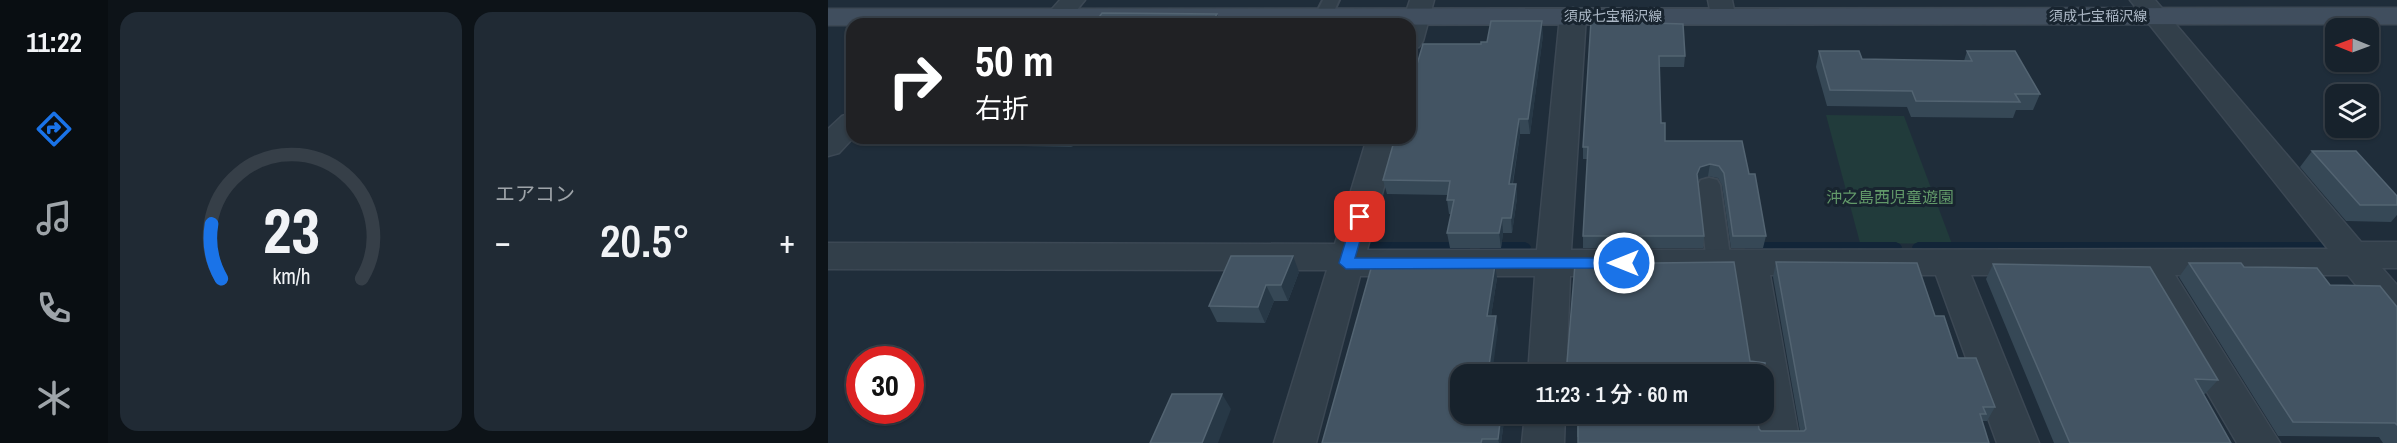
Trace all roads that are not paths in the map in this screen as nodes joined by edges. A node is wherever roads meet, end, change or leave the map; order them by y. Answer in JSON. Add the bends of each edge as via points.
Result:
{"nodes":[{"id":1,"x":1066,"y":8,"type":"edge"},
{"id":2,"x":1327,"y":8,"type":"edge"},
{"id":3,"x":1420,"y":8,"type":"edge"},
{"id":4,"x":1721,"y":8,"type":"edge"},
{"id":5,"x":2149,"y":8,"type":"edge"},
{"id":6,"x":1573,"y":16,"type":"junction"},
{"id":7,"x":2397,"y":16,"type":"edge"},
{"id":8,"x":828,"y":17,"type":"edge"},
{"id":9,"x":870,"y":18,"type":"edge"},
{"id":10,"x":973,"y":18,"type":"edge"},
{"id":11,"x":846,"y":128,"type":"edge"},
{"id":12,"x":1380,"y":144,"type":"edge"},
{"id":13,"x":828,"y":146,"type":"edge"},
{"id":14,"x":1709,"y":184,"type":"dead end"},
{"id":15,"x":2397,"y":255,"type":"edge"},
{"id":16,"x":828,"y":256,"type":"edge"},
{"id":17,"x":2355,"y":259,"type":"junction"},
{"id":18,"x":1347,"y":260,"type":"junction"},
{"id":19,"x":1949,"y":262,"type":"junction"},
{"id":20,"x":1553,"y":263,"type":"junction"},
{"id":21,"x":1734,"y":263,"type":"junction"},
{"id":22,"x":2149,"y":263,"type":"junction"},
{"id":23,"x":2397,"y":310,"type":"edge"},
{"id":24,"x":1548,"y":364,"type":"edge"},
{"id":25,"x":1544,"y":424,"type":"edge"},
{"id":26,"x":1295,"y":443,"type":"edge"},
{"id":27,"x":1543,"y":443,"type":"edge"},
{"id":28,"x":1779,"y":443,"type":"edge"},
{"id":29,"x":2018,"y":443,"type":"edge"},
{"id":30,"x":2259,"y":443,"type":"edge"}],
"edges":[{"from":1,"to":2,"type":"main road","name":"須成七宝稲沢線"},
{"from":1,"to":10,"type":"main road","name":"須成七宝稲沢線"},
{"from":2,"to":3,"type":"main road","name":"須成七宝稲沢線"},
{"from":3,"to":6,"type":"main road","name":"須成七宝稲沢線"},
{"from":4,"to":5,"type":"main road","name":"須成七宝稲沢線"},
{"from":4,"to":6,"type":"main road","name":"須成七宝稲沢線"},
{"from":5,"to":7,"type":"main road","name":"須成七宝稲沢線"},
{"from":5,"to":17,"type":"street"},
{"from":6,"to":20,"type":"street"},
{"from":8,"to":9,"type":"main road","name":"須成七宝稲沢線"},
{"from":11,"to":13,"type":"street"},
{"from":12,"to":18,"type":"street"},
{"from":14,"to":21,"type":"lane"},
{"from":15,"to":17,"type":"street"},
{"from":16,"to":18,"type":"street"},
{"from":17,"to":22,"type":"street"},
{"from":17,"to":23,"type":"street"},
{"from":18,"to":20,"type":"street"},
{"from":18,"to":26,"type":"street"},
{"from":19,"to":21,"type":"street"},
{"from":19,"to":22,"type":"street"},
{"from":19,"to":29,"type":"street"},
{"from":20,"to":21,"type":"street"},
{"from":20,"to":24,"type":"street"},
{"from":21,"to":28,"type":"street"},
{"from":22,"to":30,"type":"street"},
{"from":25,"to":27,"type":"street"}]}
